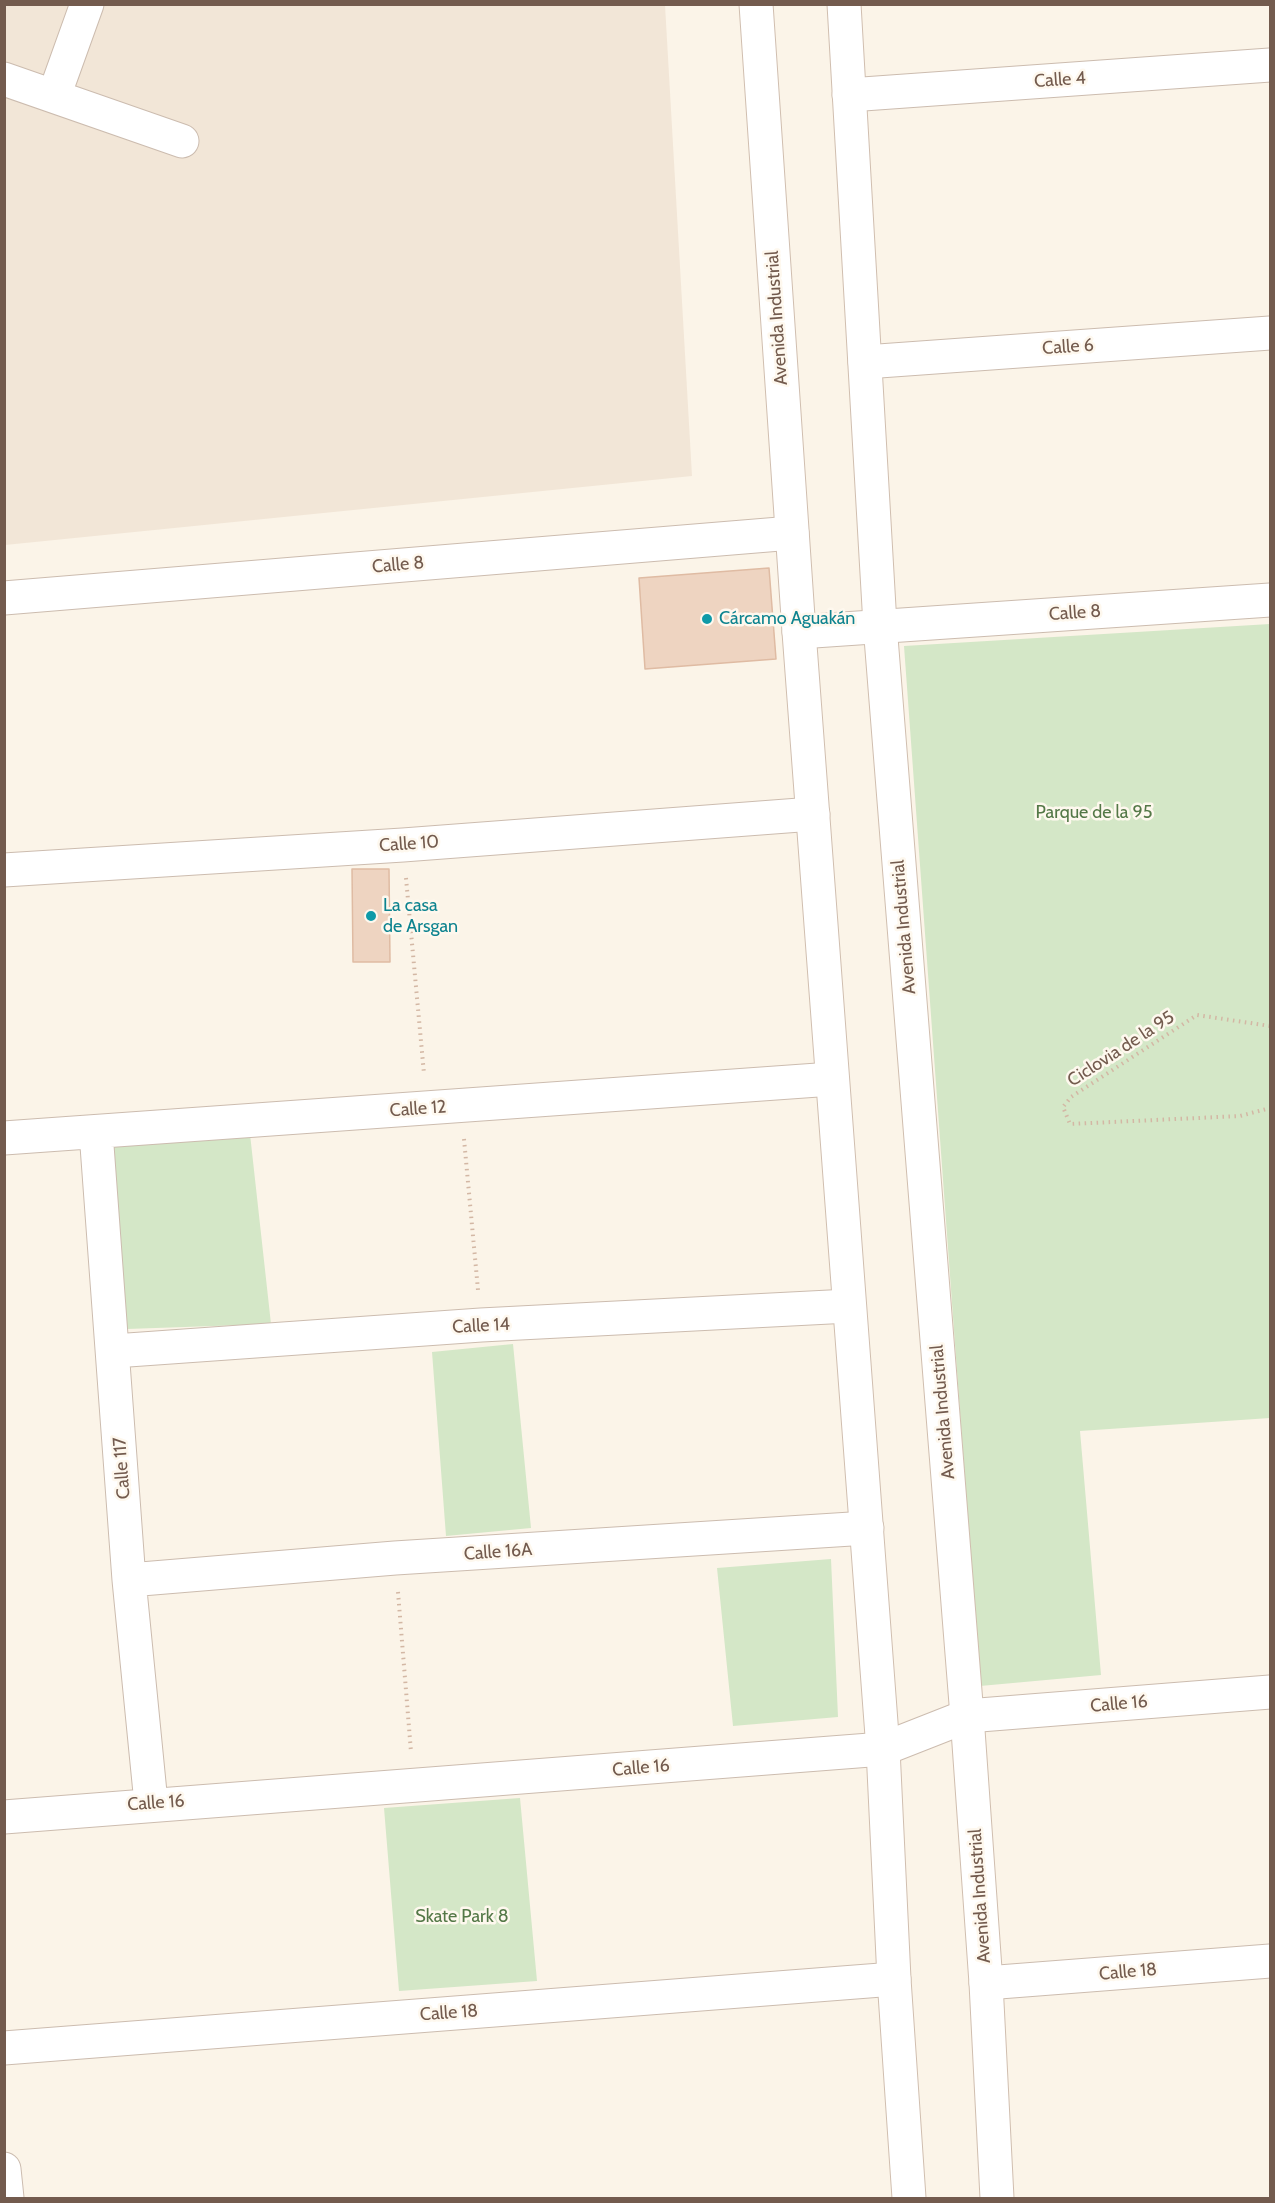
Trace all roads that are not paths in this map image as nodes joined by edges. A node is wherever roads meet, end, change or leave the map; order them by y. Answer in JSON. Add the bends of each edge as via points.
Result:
{"nodes":[{"id":1,"x":87,"y":4,"type":"edge"},
{"id":2,"x":756,"y":4,"type":"edge"},
{"id":3,"x":844,"y":4,"type":"edge"},
{"id":4,"x":1270,"y":65,"type":"edge"},
{"id":5,"x":4,"y":79,"type":"edge"},
{"id":6,"x":849,"y":95,"type":"junction"},
{"id":7,"x":54,"y":96,"type":"junction"},
{"id":8,"x":182,"y":141,"type":"dead end"},
{"id":9,"x":1270,"y":333,"type":"edge"},
{"id":10,"x":865,"y":362,"type":"junction"},
{"id":11,"x":792,"y":533,"type":"junction"},
{"id":12,"x":4,"y":598,"type":"edge"},
{"id":13,"x":1270,"y":600,"type":"edge"},
{"id":14,"x":880,"y":626,"type":"junction"},
{"id":15,"x":799,"y":632,"type":"junction"},
{"id":16,"x":813,"y":813,"type":"junction"},
{"id":17,"x":4,"y":870,"type":"edge"},
{"id":18,"x":832,"y":1079,"type":"junction"},
{"id":19,"x":96,"y":1132,"type":"junction"},
{"id":20,"x":4,"y":1138,"type":"edge"},
{"id":21,"x":849,"y":1306,"type":"junction"},
{"id":22,"x":114,"y":1351,"type":"junction"},
{"id":23,"x":867,"y":1528,"type":"junction"},
{"id":24,"x":129,"y":1580,"type":"junction"},
{"id":25,"x":1270,"y":1692,"type":"edge"},
{"id":26,"x":967,"y":1716,"type":"junction"},
{"id":27,"x":883,"y":1749,"type":"junction"},
{"id":28,"x":152,"y":1803,"type":"junction"},
{"id":29,"x":4,"y":1816,"type":"edge"},
{"id":30,"x":1270,"y":1961,"type":"edge"},
{"id":31,"x":894,"y":1979,"type":"junction"},
{"id":32,"x":986,"y":1983,"type":"junction"},
{"id":33,"x":4,"y":2048,"type":"edge"},
{"id":34,"x":4,"y":2169,"type":"edge"},
{"id":35,"x":7,"y":2199,"type":"edge"},
{"id":36,"x":909,"y":2199,"type":"edge"},
{"id":37,"x":998,"y":2199,"type":"edge"}],
"edges":[{"from":1,"to":7,"type":"street"},
{"from":2,"to":11,"type":"street","name":"Avenida Industrial"},
{"from":3,"to":6,"type":"street","name":"Avenida Industrial"},
{"from":4,"to":6,"type":"street","name":"Calle 4"},
{"from":5,"to":7,"type":"street"},
{"from":6,"to":10,"type":"street","name":"Avenida Industrial"},
{"from":7,"to":8,"type":"street"},
{"from":9,"to":10,"type":"street","name":"Calle 6"},
{"from":10,"to":14,"type":"street","name":"Avenida Industrial"},
{"from":11,"to":12,"type":"street","name":"Calle 8"},
{"from":11,"to":15,"type":"street","name":"Avenida Industrial"},
{"from":13,"to":14,"type":"street","name":"Calle 8"},
{"from":14,"to":15,"type":"street"},
{"from":14,"to":26,"type":"street","name":"Avenida Industrial"},
{"from":15,"to":16,"type":"street","name":"Avenida Industrial"},
{"from":16,"to":17,"type":"street","name":"Calle 10"},
{"from":16,"to":18,"type":"street","name":"Avenida Industrial"},
{"from":18,"to":19,"type":"street","name":"Calle 12"},
{"from":18,"to":21,"type":"street","name":"Avenida Industrial"},
{"from":19,"to":20,"type":"street","name":"Calle 12"},
{"from":19,"to":22,"type":"street","name":"Calle 117"},
{"from":21,"to":22,"type":"street","name":"Calle 14","via":[[481,1325]]},
{"from":21,"to":23,"type":"street","name":"Avenida Industrial"},
{"from":22,"to":24,"type":"street","name":"Calle 117"},
{"from":23,"to":24,"type":"street","name":"Calle 16A","via":[[395,1558]]},
{"from":23,"to":27,"type":"street","name":"Avenida Industrial"},
{"from":24,"to":28,"type":"street","name":"Calle 117"},
{"from":25,"to":26,"type":"street","name":"Calle 16"},
{"from":26,"to":27,"type":"street","name":"Calle 16"},
{"from":26,"to":32,"type":"street","name":"Avenida Industrial"},
{"from":27,"to":28,"type":"street","name":"Calle 16"},
{"from":27,"to":31,"type":"street","name":"Avenida Industrial"},
{"from":28,"to":29,"type":"street","name":"Calle 16"},
{"from":30,"to":32,"type":"street","name":"Calle 18"},
{"from":31,"to":33,"type":"street","name":"Calle 18"},
{"from":31,"to":36,"type":"street","name":"Avenida Industrial"},
{"from":32,"to":37,"type":"street","name":"Avenida Industrial"},
{"from":34,"to":35,"type":"street"}]}
